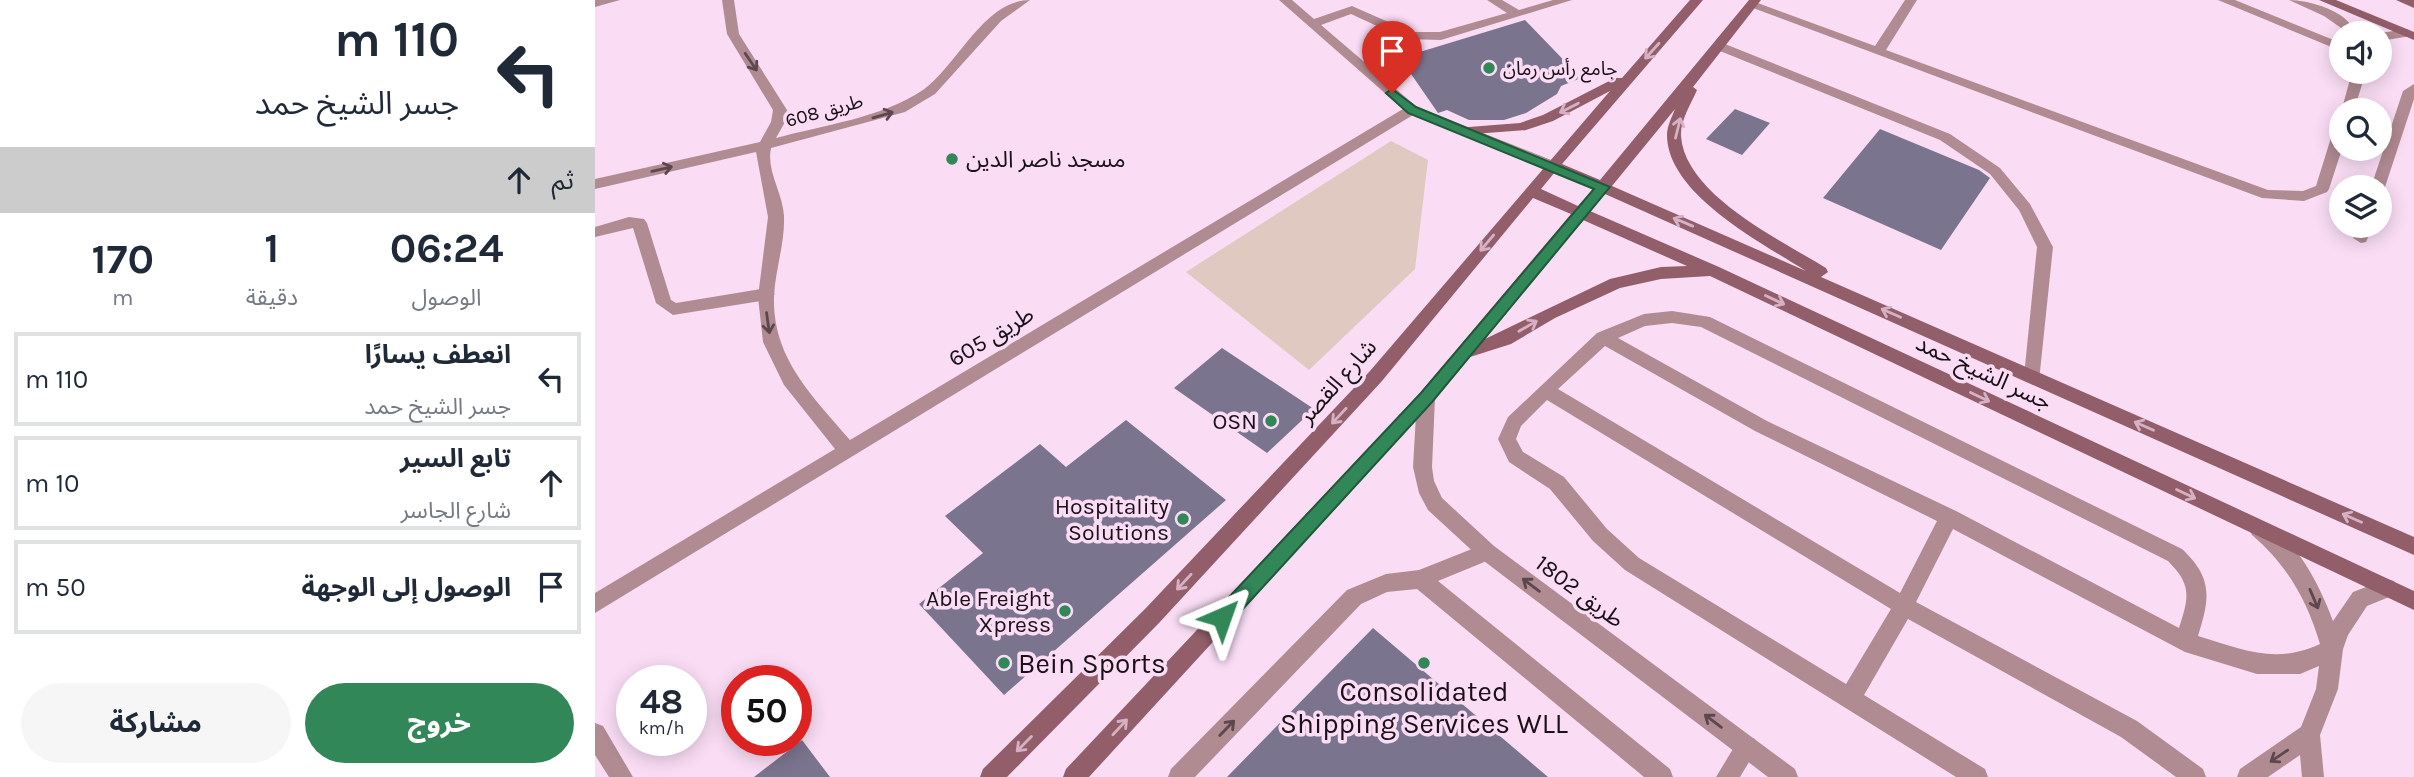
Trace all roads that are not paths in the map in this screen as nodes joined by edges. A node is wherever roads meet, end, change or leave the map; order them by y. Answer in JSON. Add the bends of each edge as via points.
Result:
{"nodes":[{"id":1,"x":614,"y":0,"type":"edge"},
{"id":2,"x":728,"y":0,"type":"edge"},
{"id":3,"x":1024,"y":0,"type":"edge"},
{"id":4,"x":1285,"y":0,"type":"edge"},
{"id":5,"x":1493,"y":0,"type":"edge"},
{"id":6,"x":1566,"y":0,"type":"edge"},
{"id":7,"x":1697,"y":0,"type":"edge"},
{"id":8,"x":1911,"y":0,"type":"edge"},
{"id":9,"x":2224,"y":0,"type":"edge"},
{"id":10,"x":2295,"y":0,"type":"edge"},
{"id":11,"x":2325,"y":0,"type":"edge"},
{"id":12,"x":2402,"y":0,"type":"edge"},
{"id":13,"x":595,"y":3,"type":"edge"},
{"id":14,"x":1753,"y":3,"type":"edge"},
{"id":15,"x":2414,"y":4,"type":"edge"},
{"id":16,"x":1518,"y":14,"type":"junction"},
{"id":17,"x":2339,"y":21,"type":"edge"},
{"id":18,"x":1312,"y":24,"type":"junction"},
{"id":19,"x":2411,"y":34,"type":"edge"},
{"id":20,"x":2392,"y":36,"type":"edge"},
{"id":21,"x":2329,"y":42,"type":"edge"},
{"id":22,"x":1720,"y":46,"type":"junction"},
{"id":23,"x":1878,"y":52,"type":"junction"},
{"id":24,"x":1630,"y":76,"type":"junction"},
{"id":25,"x":1695,"y":76,"type":"junction"},
{"id":26,"x":2414,"y":88,"type":"edge"},
{"id":27,"x":1412,"y":110,"type":"junction"},
{"id":28,"x":1461,"y":131,"type":"junction"},
{"id":29,"x":766,"y":145,"type":"junction"},
{"id":30,"x":2331,"y":161,"type":"edge"},
{"id":31,"x":1554,"y":166,"type":"junction"},
{"id":32,"x":2382,"y":175,"type":"edge"},
{"id":33,"x":595,"y":184,"type":"edge"},
{"id":34,"x":1603,"y":187,"type":"junction"},
{"id":35,"x":1531,"y":191,"type":"junction"},
{"id":36,"x":1580,"y":214,"type":"junction"},
{"id":37,"x":595,"y":232,"type":"edge"},
{"id":38,"x":1713,"y":271,"type":"junction"},
{"id":39,"x":767,"y":294,"type":"junction"},
{"id":40,"x":1860,"y":299,"type":"junction"},
{"id":41,"x":1603,"y":337,"type":"junction"},
{"id":42,"x":1466,"y":352,"type":"junction"},
{"id":43,"x":2033,"y":376,"type":"junction"},
{"id":44,"x":1547,"y":391,"type":"junction"},
{"id":45,"x":1426,"y":398,"type":"junction"},
{"id":46,"x":847,"y":450,"type":"junction"},
{"id":47,"x":1949,"y":517,"type":"junction"},
{"id":48,"x":2257,"y":528,"type":"junction"},
{"id":49,"x":2414,"y":546,"type":"edge"},
{"id":50,"x":1487,"y":552,"type":"junction"},
{"id":51,"x":1420,"y":579,"type":"junction"},
{"id":52,"x":2387,"y":588,"type":"junction"},
{"id":53,"x":2414,"y":601,"type":"edge"},
{"id":54,"x":595,"y":604,"type":"edge"},
{"id":55,"x":1903,"y":606,"type":"junction"},
{"id":56,"x":2185,"y":642,"type":"junction"},
{"id":57,"x":2332,"y":649,"type":"junction"},
{"id":58,"x":1850,"y":698,"type":"junction"},
{"id":59,"x":595,"y":734,"type":"edge"},
{"id":60,"x":2309,"y":735,"type":"junction"},
{"id":61,"x":1747,"y":747,"type":"junction"},
{"id":62,"x":2191,"y":776,"type":"edge"},
{"id":63,"x":622,"y":777,"type":"edge"},
{"id":64,"x":992,"y":777,"type":"edge"},
{"id":65,"x":1074,"y":777,"type":"edge"},
{"id":66,"x":1179,"y":777,"type":"edge"},
{"id":67,"x":1662,"y":777,"type":"edge"},
{"id":68,"x":1727,"y":777,"type":"edge"},
{"id":69,"x":1787,"y":777,"type":"edge"},
{"id":70,"x":1977,"y":777,"type":"edge"},
{"id":71,"x":2248,"y":777,"type":"edge"},
{"id":72,"x":2313,"y":777,"type":"edge"}],
"edges":[{"from":1,"to":13,"type":"street"},
{"from":2,"to":29,"type":"street","one_way":true,"via":[[733,34],[780,110],[780,121]]},
{"from":29,"to":3,"type":"street","name":"طريق 608","one_way":true,"via":[[912,104],[930,91],[997,18]]},
{"from":4,"to":18,"type":"street"},
{"from":5,"to":16,"type":"street"},
{"from":6,"to":16,"type":"street"},
{"from":7,"to":24,"type":"main road","name":"شارع القصر","one_way":true},
{"from":8,"to":23,"type":"street"},
{"from":9,"to":21,"type":"street"},
{"from":10,"to":17,"type":"street"},
{"from":11,"to":19,"type":"main road"},
{"from":12,"to":15,"type":"main road"},
{"from":14,"to":22,"type":"main road"},
{"from":14,"to":23,"type":"street"},
{"from":16,"to":18,"type":"street","via":[[1441,36],[1409,36],[1352,10]]},
{"from":18,"to":27,"type":"street"},
{"from":19,"to":20,"type":"street"},
{"from":22,"to":25,"type":"main road"},
{"from":22,"to":43,"type":"street","via":[[1945,137],[1995,171],[2025,208],[2045,247]]},
{"from":23,"to":30,"type":"street","via":[[2267,195],[2304,196],[2322,189]]},
{"from":24,"to":28,"type":"main road","one_way":true,"via":[[1521,127]]},
{"from":24,"to":31,"type":"main road","name":"شارع القصر"},
{"from":25,"to":34,"type":"main road"},
{"from":40,"to":25,"type":"main road","one_way":true,"via":[[1710,200],[1681,166],[1674,135]]},
{"from":26,"to":32,"type":"street"},
{"from":27,"to":28,"type":"street"},
{"from":27,"to":46,"type":"street","name":"طريق 605"},
{"from":28,"to":31,"type":"street"},
{"from":33,"to":29,"type":"street","name":"طريق 608","one_way":true},
{"from":29,"to":39,"type":"street","via":[[762,159],[776,215]]},
{"from":31,"to":34,"type":"main road","name":"جسر الشيخ حمد"},
{"from":31,"to":35,"type":"main road","name":"شارع القصر"},
{"from":34,"to":36,"type":"main road"},
{"from":40,"to":34,"type":"main road","name":"جسر الشيخ حمد","one_way":true},
{"from":35,"to":36,"type":"main road","name":"جسر الشيخ حمد"},
{"from":35,"to":64,"type":"main road","name":"شارع القصر","one_way":true,"via":[[1377,376],[1152,616]]},
{"from":36,"to":38,"type":"main road","name":"جسر الشيخ حمد"},
{"from":36,"to":42,"type":"main road"},
{"from":37,"to":39,"type":"street","via":[[639,223],[667,307],[679,310]]},
{"from":42,"to":38,"type":"main road","one_way":true,"via":[[1505,339],[1616,283],[1661,273]]},
{"from":38,"to":48,"type":"main road","name":"جسر الشيخ حمد","one_way":true},
{"from":39,"to":46,"type":"street","one_way":true,"via":[[768,330],[779,366]]},
{"from":43,"to":40,"type":"main road","name":"جسر الشيخ حمد","one_way":true},
{"from":41,"to":44,"type":"street"},
{"from":41,"to":47,"type":"street","via":[[1761,426]]},
{"from":41,"to":56,"type":"street","via":[[1643,318],[1663,315],[1704,321],[2162,547],[2189,567],[2199,588]]},
{"from":42,"to":45,"type":"main road"},
{"from":49,"to":43,"type":"main road","name":"جسر الشيخ حمد","one_way":true},
{"from":44,"to":55,"type":"street"},
{"from":44,"to":58,"type":"street","via":[[1509,430],[1507,439],[1516,457],[1557,483],[1599,535],[1632,564]]},
{"from":45,"to":50,"type":"street","name":"طريق 1802","via":[[1422,476],[1428,496]]},
{"from":65,"to":45,"type":"main road","one_way":true},
{"from":46,"to":54,"type":"street","name":"طريق 605"},
{"from":47,"to":55,"type":"street"},
{"from":47,"to":56,"type":"street"},
{"from":48,"to":52,"type":"main road","name":"جسر الشيخ حمد"},
{"from":48,"to":57,"type":"street","one_way":true,"via":[[2306,581]]},
{"from":50,"to":51,"type":"street"},
{"from":61,"to":50,"type":"street","name":"طريق 1802","one_way":true},
{"from":66,"to":51,"type":"street","one_way":true,"via":[[1355,597],[1386,583]]},
{"from":51,"to":67,"type":"street"},
{"from":52,"to":53,"type":"main road","name":"جسر الشيخ حمد"},
{"from":52,"to":57,"type":"street","via":[[2360,599]]},
{"from":55,"to":58,"type":"street"},
{"from":55,"to":62,"type":"street","via":[[2129,729]]},
{"from":56,"to":57,"type":"street","via":[[2233,658],[2280,665],[2300,664]]},
{"from":57,"to":60,"type":"street","via":[[2327,689]]},
{"from":58,"to":70,"type":"street"},
{"from":59,"to":63,"type":"street"},
{"from":60,"to":71,"type":"street","one_way":true},
{"from":60,"to":72,"type":"street"},
{"from":61,"to":68,"type":"street"},
{"from":61,"to":69,"type":"street","name":"طريق 1802"}]}
